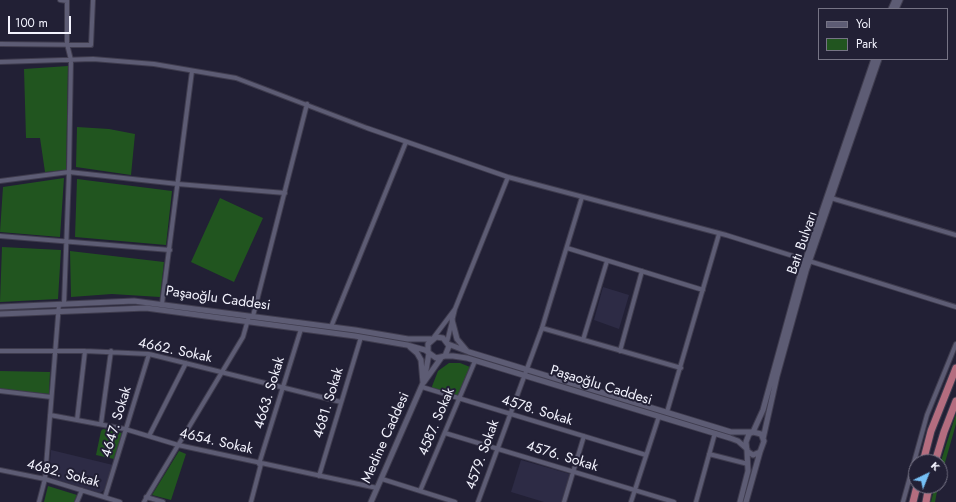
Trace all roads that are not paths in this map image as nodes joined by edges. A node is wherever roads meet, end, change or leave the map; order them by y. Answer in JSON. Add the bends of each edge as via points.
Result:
{"nodes":[{"id":1,"x":60,"y":0,"type":"edge"},
{"id":2,"x":93,"y":0,"type":"edge"},
{"id":3,"x":67,"y":1,"type":"edge"},
{"id":4,"x":0,"y":44,"type":"edge"},
{"id":5,"x":67,"y":44,"type":"junction"},
{"id":6,"x":70,"y":60,"type":"junction"},
{"id":7,"x":874,"y":60,"type":"edge"},
{"id":8,"x":879,"y":60,"type":"edge"},
{"id":9,"x":0,"y":62,"type":"edge"},
{"id":10,"x":192,"y":71,"type":"junction"},
{"id":11,"x":307,"y":104,"type":"junction"},
{"id":12,"x":406,"y":142,"type":"junction"},
{"id":13,"x":69,"y":172,"type":"junction"},
{"id":14,"x":508,"y":177,"type":"junction"},
{"id":15,"x":0,"y":181,"type":"edge"},
{"id":16,"x":178,"y":184,"type":"junction"},
{"id":17,"x":285,"y":193,"type":"junction"},
{"id":18,"x":582,"y":197,"type":"junction"},
{"id":19,"x":831,"y":198,"type":"junction"},
{"id":20,"x":719,"y":234,"type":"junction"},
{"id":21,"x":956,"y":235,"type":"edge"},
{"id":22,"x":0,"y":236,"type":"edge"},
{"id":23,"x":66,"y":241,"type":"junction"},
{"id":24,"x":566,"y":248,"type":"junction"},
{"id":25,"x":170,"y":250,"type":"junction"},
{"id":26,"x":607,"y":261,"type":"junction"},
{"id":27,"x":807,"y":261,"type":"junction"},
{"id":28,"x":642,"y":271,"type":"junction"},
{"id":29,"x":703,"y":290,"type":"junction"},
{"id":30,"x":61,"y":304,"type":"junction"},
{"id":31,"x":162,"y":304,"type":"junction"},
{"id":32,"x":0,"y":307,"type":"edge"},
{"id":33,"x":956,"y":307,"type":"edge"},
{"id":34,"x":455,"y":309,"type":"junction"},
{"id":35,"x":58,"y":311,"type":"junction"},
{"id":36,"x":0,"y":314,"type":"edge"},
{"id":37,"x":251,"y":316,"type":"junction"},
{"id":38,"x":452,"y":320,"type":"junction"},
{"id":39,"x":248,"y":322,"type":"junction"},
{"id":40,"x":331,"y":327,"type":"junction"},
{"id":41,"x":542,"y":328,"type":"junction"},
{"id":42,"x":302,"y":329,"type":"junction"},
{"id":43,"x":360,"y":337,"type":"junction"},
{"id":44,"x":432,"y":338,"type":"junction"},
{"id":45,"x":583,"y":340,"type":"junction"},
{"id":46,"x":448,"y":343,"type":"junction"},
{"id":47,"x":956,"y":344,"type":"edge"},
{"id":48,"x":407,"y":345,"type":"junction"},
{"id":49,"x":54,"y":350,"type":"junction"},
{"id":50,"x":0,"y":351,"type":"edge"},
{"id":51,"x":85,"y":351,"type":"junction"},
{"id":52,"x":111,"y":351,"type":"junction"},
{"id":53,"x":620,"y":351,"type":"junction"},
{"id":54,"x":428,"y":352,"type":"junction"},
{"id":55,"x":469,"y":352,"type":"junction"},
{"id":56,"x":149,"y":354,"type":"junction"},
{"id":57,"x":443,"y":357,"type":"junction"},
{"id":58,"x":475,"y":361,"type":"junction"},
{"id":59,"x":186,"y":363,"type":"junction"},
{"id":60,"x":681,"y":368,"type":"junction"},
{"id":61,"x":956,"y":368,"type":"edge"},
{"id":62,"x":526,"y":370,"type":"junction"},
{"id":63,"x":222,"y":373,"type":"junction"},
{"id":64,"x":524,"y":376,"type":"junction"},
{"id":65,"x":422,"y":385,"type":"junction"},
{"id":66,"x":283,"y":387,"type":"junction"},
{"id":67,"x":0,"y":391,"type":"edge"},
{"id":68,"x":51,"y":396,"type":"junction"},
{"id":69,"x":459,"y":398,"type":"junction"},
{"id":70,"x":956,"y":401,"type":"edge"},
{"id":71,"x":341,"y":402,"type":"junction"},
{"id":72,"x":667,"y":412,"type":"junction"},
{"id":73,"x":510,"y":414,"type":"junction"},
{"id":74,"x":50,"y":415,"type":"junction"},
{"id":75,"x":659,"y":416,"type":"junction"},
{"id":76,"x":77,"y":420,"type":"junction"},
{"id":77,"x":101,"y":424,"type":"junction"},
{"id":78,"x":126,"y":429,"type":"junction"},
{"id":79,"x":752,"y":432,"type":"junction"},
{"id":80,"x":445,"y":433,"type":"junction"},
{"id":81,"x":715,"y":433,"type":"junction"},
{"id":82,"x":149,"y":436,"type":"junction"},
{"id":83,"x":584,"y":436,"type":"junction"},
{"id":84,"x":764,"y":438,"type":"junction"},
{"id":85,"x":178,"y":445,"type":"junction"},
{"id":86,"x":497,"y":449,"type":"junction"},
{"id":87,"x":747,"y":450,"type":"junction"},
{"id":88,"x":760,"y":452,"type":"junction"},
{"id":89,"x":709,"y":454,"type":"junction"},
{"id":90,"x":925,"y":454,"type":"edge"},
{"id":91,"x":937,"y":454,"type":"edge"},
{"id":92,"x":646,"y":455,"type":"junction"},
{"id":93,"x":260,"y":464,"type":"junction"},
{"id":94,"x":748,"y":464,"type":"junction"},
{"id":95,"x":0,"y":470,"type":"edge"},
{"id":96,"x":573,"y":472,"type":"junction"},
{"id":97,"x":318,"y":476,"type":"junction"},
{"id":98,"x":45,"y":479,"type":"junction"},
{"id":99,"x":382,"y":479,"type":"junction"},
{"id":100,"x":377,"y":488,"type":"junction"},
{"id":101,"x":82,"y":490,"type":"junction"},
{"id":102,"x":634,"y":490,"type":"junction"},
{"id":103,"x":420,"y":491,"type":"junction"},
{"id":104,"x":105,"y":497,"type":"junction"},
{"id":105,"x":146,"y":498,"type":"junction"},
{"id":106,"x":39,"y":502,"type":"edge"},
{"id":107,"x":77,"y":502,"type":"edge"},
{"id":108,"x":120,"y":502,"type":"edge"},
{"id":109,"x":144,"y":502,"type":"edge"},
{"id":110,"x":163,"y":502,"type":"edge"},
{"id":111,"x":251,"y":502,"type":"edge"},
{"id":112,"x":371,"y":502,"type":"edge"},
{"id":113,"x":455,"y":502,"type":"edge"},
{"id":114,"x":478,"y":502,"type":"edge"},
{"id":115,"x":564,"y":502,"type":"edge"},
{"id":116,"x":630,"y":502,"type":"edge"},
{"id":117,"x":674,"y":502,"type":"edge"},
{"id":118,"x":696,"y":502,"type":"edge"},
{"id":119,"x":740,"y":502,"type":"edge"},
{"id":120,"x":746,"y":502,"type":"edge"},
{"id":121,"x":903,"y":502,"type":"edge"}],
"edges":[{"from":1,"to":3,"type":"street"},
{"from":2,"to":5,"type":"street","via":[[91,45]]},
{"from":3,"to":5,"type":"street"},
{"from":4,"to":5,"type":"street"},
{"from":5,"to":6,"type":"street"},
{"from":6,"to":9,"type":"street"},
{"from":6,"to":10,"type":"street","via":[[93,59],[154,64]]},
{"from":6,"to":13,"type":"street"},
{"from":7,"to":27,"type":"street","name":"Batı Bulvarı"},
{"from":8,"to":19,"type":"street","name":"Batı Bulvarı"},
{"from":10,"to":11,"type":"street","via":[[236,78]]},
{"from":10,"to":16,"type":"street"},
{"from":11,"to":12,"type":"street"},
{"from":11,"to":17,"type":"street"},
{"from":12,"to":14,"type":"street"},
{"from":12,"to":40,"type":"street"},
{"from":13,"to":15,"type":"street"},
{"from":13,"to":16,"type":"street"},
{"from":13,"to":23,"type":"street"},
{"from":14,"to":18,"type":"street"},
{"from":14,"to":34,"type":"street"},
{"from":16,"to":17,"type":"street"},
{"from":16,"to":25,"type":"street"},
{"from":17,"to":37,"type":"street"},
{"from":18,"to":20,"type":"street"},
{"from":18,"to":24,"type":"street","name":"4579. Sokak"},
{"from":19,"to":21,"type":"street"},
{"from":19,"to":27,"type":"street","name":"Batı Bulvarı"},
{"from":20,"to":27,"type":"street"},
{"from":20,"to":29,"type":"street"},
{"from":22,"to":23,"type":"street"},
{"from":23,"to":25,"type":"street"},
{"from":23,"to":30,"type":"street"},
{"from":24,"to":26,"type":"street"},
{"from":24,"to":41,"type":"street","name":"4579. Sokak"},
{"from":25,"to":31,"type":"street"},
{"from":26,"to":28,"type":"street"},
{"from":26,"to":45,"type":"street"},
{"from":27,"to":33,"type":"street"},
{"from":27,"to":79,"type":"street","name":"Batı Bulvarı","via":[[763,410]]},
{"from":27,"to":84,"type":"street","name":"Batı Bulvarı","via":[[777,376]]},
{"from":28,"to":29,"type":"street"},
{"from":28,"to":53,"type":"street"},
{"from":29,"to":60,"type":"street"},
{"from":30,"to":31,"type":"street","name":"Paşaoğlu Caddesi","via":[[134,301]]},
{"from":30,"to":32,"type":"street","name":"Paşaoğlu Caddesi"},
{"from":30,"to":35,"type":"street"},
{"from":31,"to":37,"type":"street","name":"Paşaoğlu Caddesi"},
{"from":34,"to":38,"type":"street"},
{"from":34,"to":44,"type":"street"},
{"from":35,"to":36,"type":"street","name":"Paşaoğlu Caddesi"},
{"from":35,"to":39,"type":"street","name":"Paşaoğlu Caddesi","via":[[140,308]]},
{"from":35,"to":49,"type":"street"},
{"from":37,"to":39,"type":"street"},
{"from":37,"to":40,"type":"street","name":"Paşaoğlu Caddesi"},
{"from":38,"to":46,"type":"street"},
{"from":38,"to":55,"type":"street","via":[[457,339]]},
{"from":39,"to":42,"type":"street","name":"Paşaoğlu Caddesi"},
{"from":39,"to":63,"type":"street","via":[[244,337]]},
{"from":40,"to":44,"type":"street","name":"Paşaoğlu Caddesi","via":[[408,339]]},
{"from":41,"to":45,"type":"street"},
{"from":41,"to":62,"type":"street","name":"4579. Sokak"},
{"from":42,"to":43,"type":"street","name":"Paşaoğlu Caddesi"},
{"from":42,"to":66,"type":"street","name":"4663. Sokak"},
{"from":43,"to":48,"type":"street","name":"Paşaoğlu Caddesi"},
{"from":43,"to":71,"type":"street","name":"4681. Sokak"},
{"from":44,"to":46,"type":"street","via":[[440,337]]},
{"from":44,"to":54,"type":"street","via":[[428,344]]},
{"from":45,"to":53,"type":"street"},
{"from":46,"to":55,"type":"street","name":"Paşaoğlu Caddesi"},
{"from":46,"to":57,"type":"street","via":[[449,350]]},
{"from":47,"to":121,"type":"street","via":[[927,415]]},
{"from":48,"to":54,"type":"street","name":"Paşaoğlu Caddesi"},
{"from":48,"to":65,"type":"street","via":[[419,356],[423,370]]},
{"from":49,"to":50,"type":"street","name":"4662. Sokak"},
{"from":49,"to":51,"type":"street","name":"4662. Sokak"},
{"from":49,"to":68,"type":"street"},
{"from":51,"to":52,"type":"street","name":"4662. Sokak"},
{"from":51,"to":76,"type":"street"},
{"from":52,"to":56,"type":"street","name":"4662. Sokak"},
{"from":52,"to":77,"type":"street"},
{"from":53,"to":60,"type":"street"},
{"from":54,"to":57,"type":"street","via":[[436,358]]},
{"from":54,"to":65,"type":"street","name":"Medine Caddesi"},
{"from":55,"to":62,"type":"street","name":"Paşaoğlu Caddesi"},
{"from":56,"to":59,"type":"street","name":"4662. Sokak"},
{"from":56,"to":78,"type":"street","name":"4647. Sokak"},
{"from":57,"to":58,"type":"street","name":"Paşaoğlu Caddesi","via":[[458,356]]},
{"from":57,"to":65,"type":"street","name":"Medine Caddesi"},
{"from":58,"to":64,"type":"street","name":"Paşaoğlu Caddesi"},
{"from":58,"to":69,"type":"street","name":"4587. Sokak"},
{"from":59,"to":63,"type":"street","name":"4662. Sokak"},
{"from":59,"to":82,"type":"street"},
{"from":60,"to":72,"type":"street"},
{"from":61,"to":90,"type":"highway","via":[[931,431]]},
{"from":62,"to":64,"type":"street","name":"4579. Sokak"},
{"from":62,"to":72,"type":"street","name":"Paşaoğlu Caddesi"},
{"from":63,"to":66,"type":"street","name":"4662. Sokak"},
{"from":63,"to":85,"type":"street"},
{"from":64,"to":73,"type":"street","name":"4579. Sokak"},
{"from":64,"to":75,"type":"street","name":"Paşaoğlu Caddesi"},
{"from":65,"to":69,"type":"street","name":"4578. Sokak"},
{"from":65,"to":99,"type":"street","name":"Medine Caddesi"},
{"from":66,"to":71,"type":"street","name":"4662. Sokak"},
{"from":66,"to":93,"type":"street","name":"4663. Sokak"},
{"from":67,"to":68,"type":"street"},
{"from":68,"to":74,"type":"street"},
{"from":69,"to":73,"type":"street","name":"4578. Sokak"},
{"from":69,"to":80,"type":"street","name":"4587. Sokak"},
{"from":70,"to":91,"type":"highway"},
{"from":71,"to":97,"type":"street","name":"4681. Sokak"},
{"from":72,"to":79,"type":"street","name":"Paşaoğlu Caddesi","via":[[735,433]]},
{"from":73,"to":83,"type":"street","name":"4578. Sokak"},
{"from":73,"to":86,"type":"street","name":"4579. Sokak"},
{"from":74,"to":76,"type":"street","name":"4654. Sokak"},
{"from":74,"to":98,"type":"street"},
{"from":75,"to":81,"type":"street","name":"Paşaoğlu Caddesi"},
{"from":75,"to":92,"type":"street"},
{"from":76,"to":77,"type":"street","name":"4654. Sokak"},
{"from":77,"to":78,"type":"street","name":"4654. Sokak"},
{"from":78,"to":82,"type":"street","name":"4654. Sokak"},
{"from":78,"to":104,"type":"street","name":"4647. Sokak"},
{"from":79,"to":84,"type":"street","via":[[761,434]]},
{"from":79,"to":87,"type":"street","via":[[746,438]]},
{"from":80,"to":86,"type":"street","name":"4576. Sokak"},
{"from":80,"to":103,"type":"street","name":"4587. Sokak"},
{"from":81,"to":87,"type":"street","name":"Paşaoğlu Caddesi","via":[[734,439]]},
{"from":81,"to":89,"type":"street"},
{"from":82,"to":85,"type":"street","name":"4654. Sokak"},
{"from":83,"to":92,"type":"street","name":"4578. Sokak"},
{"from":83,"to":96,"type":"street"},
{"from":84,"to":88,"type":"street"},
{"from":85,"to":93,"type":"street","name":"4654. Sokak"},
{"from":85,"to":105,"type":"street"},
{"from":86,"to":96,"type":"street","name":"4576. Sokak"},
{"from":86,"to":114,"type":"street","name":"4579. Sokak"},
{"from":87,"to":88,"type":"street","via":[[753,455]]},
{"from":87,"to":94,"type":"street"},
{"from":88,"to":120,"type":"street"},
{"from":89,"to":94,"type":"street"},
{"from":89,"to":118,"type":"street"},
{"from":92,"to":102,"type":"street"},
{"from":93,"to":97,"type":"street","name":"4654. Sokak"},
{"from":93,"to":111,"type":"street","name":"4663. Sokak"},
{"from":94,"to":119,"type":"street"},
{"from":95,"to":98,"type":"street","name":"4682. Sokak"},
{"from":96,"to":102,"type":"street","name":"4576. Sokak"},
{"from":96,"to":115,"type":"street"},
{"from":97,"to":100,"type":"street","name":"4654. Sokak"},
{"from":98,"to":101,"type":"street","name":"4682. Sokak"},
{"from":98,"to":106,"type":"street"},
{"from":99,"to":100,"type":"street","name":"Medine Caddesi"},
{"from":99,"to":103,"type":"street"},
{"from":100,"to":112,"type":"street","name":"Medine Caddesi"},
{"from":101,"to":104,"type":"street","name":"4682. Sokak"},
{"from":101,"to":107,"type":"street"},
{"from":102,"to":116,"type":"street"},
{"from":102,"to":117,"type":"street","name":"4576. Sokak"},
{"from":103,"to":113,"type":"street"},
{"from":104,"to":108,"type":"street","name":"4682. Sokak"},
{"from":105,"to":109,"type":"street"},
{"from":105,"to":110,"type":"street"}]}
